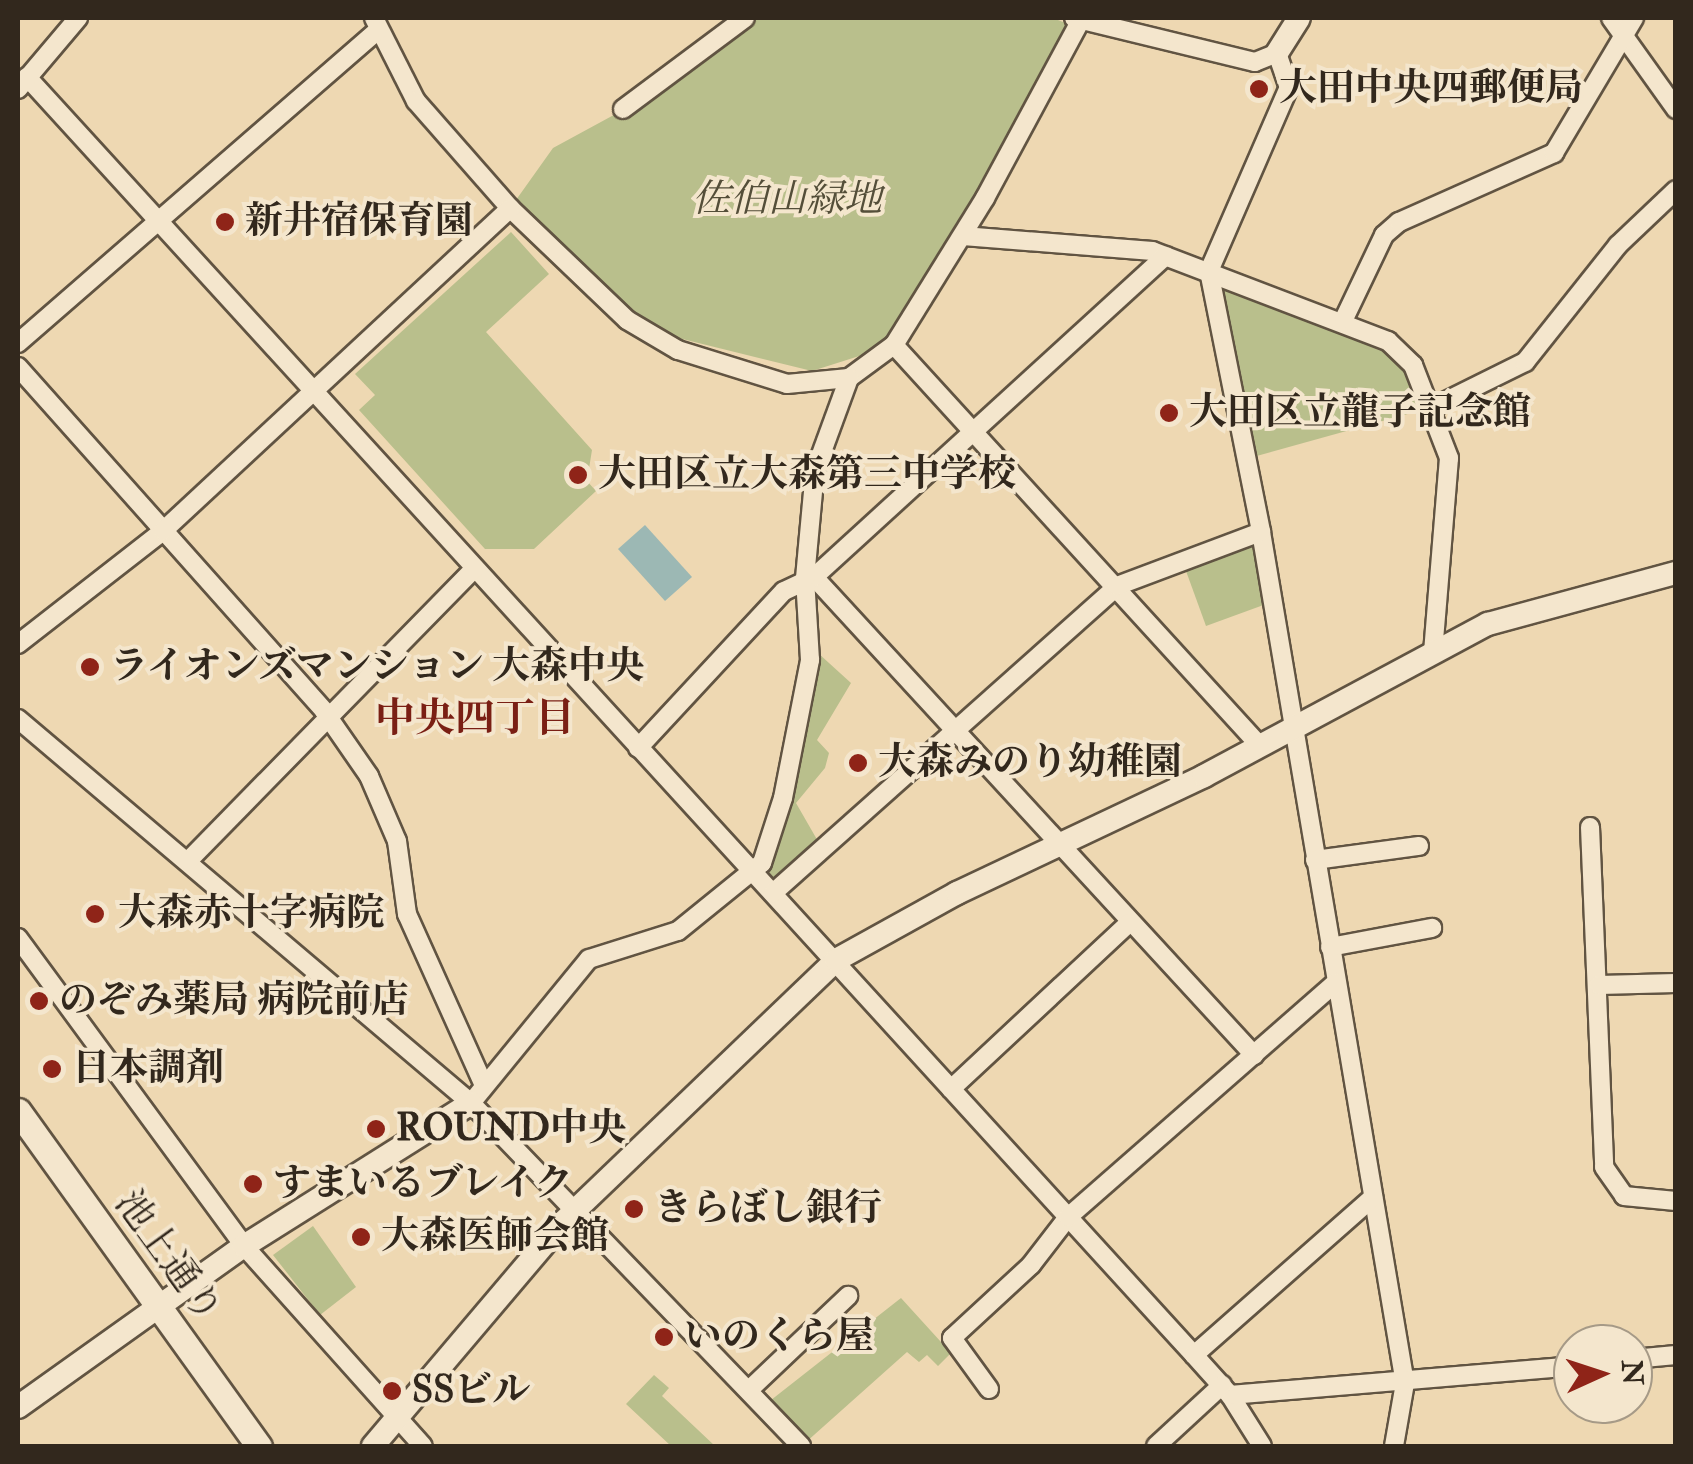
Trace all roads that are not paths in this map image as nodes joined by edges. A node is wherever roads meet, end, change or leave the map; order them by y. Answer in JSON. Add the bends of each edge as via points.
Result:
{"nodes":[{"id":1,"x":78,"y":18,"type":"edge"},
{"id":2,"x":746,"y":18,"type":"edge"},
{"id":3,"x":1079,"y":18,"type":"edge"},
{"id":4,"x":1299,"y":18,"type":"edge"},
{"id":5,"x":1611,"y":18,"type":"edge"},
{"id":6,"x":376,"y":24,"type":"edge"},
{"id":7,"x":1630,"y":25,"type":"edge"},
{"id":8,"x":1277,"y":53,"type":"junction"},
{"id":9,"x":22,"y":83,"type":"edge"},
{"id":10,"x":1676,"y":109,"type":"edge"},
{"id":11,"x":624,"y":110,"type":"dead end"},
{"id":12,"x":1676,"y":190,"type":"edge"},
{"id":13,"x":510,"y":208,"type":"junction"},
{"id":14,"x":158,"y":223,"type":"junction"},
{"id":15,"x":964,"y":236,"type":"junction"},
{"id":16,"x":1164,"y":256,"type":"junction"},
{"id":17,"x":1209,"y":271,"type":"junction"},
{"id":18,"x":1344,"y":319,"type":"junction"},
{"id":19,"x":18,"y":343,"type":"edge"},
{"id":20,"x":894,"y":346,"type":"junction"},
{"id":21,"x":18,"y":367,"type":"edge"},
{"id":22,"x":849,"y":378,"type":"junction"},
{"id":23,"x":313,"y":392,"type":"junction"},
{"id":24,"x":1432,"y":408,"type":"junction"},
{"id":25,"x":973,"y":431,"type":"junction"},
{"id":26,"x":163,"y":531,"type":"junction"},
{"id":27,"x":1261,"y":532,"type":"junction"},
{"id":28,"x":474,"y":568,"type":"junction"},
{"id":29,"x":1676,"y":573,"type":"edge"},
{"id":30,"x":810,"y":577,"type":"junction"},
{"id":31,"x":1117,"y":586,"type":"junction"},
{"id":32,"x":18,"y":644,"type":"edge"},
{"id":33,"x":1433,"y":652,"type":"junction"},
{"id":34,"x":331,"y":718,"type":"junction"},
{"id":35,"x":18,"y":721,"type":"edge"},
{"id":36,"x":953,"y":728,"type":"junction"},
{"id":37,"x":1294,"y":729,"type":"junction"},
{"id":38,"x":1261,"y":747,"type":"junction"},
{"id":39,"x":638,"y":748,"type":"junction"},
{"id":40,"x":1590,"y":827,"type":"dead end"},
{"id":41,"x":1058,"y":844,"type":"junction"},
{"id":42,"x":1418,"y":846,"type":"dead end"},
{"id":43,"x":1315,"y":860,"type":"junction"},
{"id":44,"x":188,"y":861,"type":"junction"},
{"id":45,"x":754,"y":872,"type":"junction"},
{"id":46,"x":772,"y":893,"type":"junction"},
{"id":47,"x":1129,"y":923,"type":"junction"},
{"id":48,"x":1432,"y":928,"type":"dead end"},
{"id":49,"x":18,"y":938,"type":"edge"},
{"id":50,"x":1330,"y":947,"type":"junction"},
{"id":51,"x":836,"y":960,"type":"junction"},
{"id":52,"x":1336,"y":982,"type":"junction"},
{"id":53,"x":1676,"y":983,"type":"edge"},
{"id":54,"x":1599,"y":985,"type":"junction"},
{"id":55,"x":1254,"y":1055,"type":"junction"},
{"id":56,"x":951,"y":1089,"type":"junction"},
{"id":57,"x":477,"y":1093,"type":"junction"},
{"id":58,"x":18,"y":1111,"type":"edge"},
{"id":59,"x":1372,"y":1196,"type":"junction"},
{"id":60,"x":1676,"y":1201,"type":"edge"},
{"id":61,"x":575,"y":1210,"type":"junction"},
{"id":62,"x":1068,"y":1217,"type":"junction"},
{"id":63,"x":244,"y":1246,"type":"junction"},
{"id":64,"x":848,"y":1296,"type":"dead end"},
{"id":65,"x":158,"y":1307,"type":"junction"},
{"id":66,"x":1194,"y":1355,"type":"junction"},
{"id":67,"x":1553,"y":1368,"type":"edge"},
{"id":68,"x":1405,"y":1382,"type":"junction"},
{"id":69,"x":988,"y":1389,"type":"dead end"},
{"id":70,"x":749,"y":1390,"type":"junction"},
{"id":71,"x":1226,"y":1390,"type":"junction"},
{"id":72,"x":18,"y":1407,"type":"edge"},
{"id":73,"x":398,"y":1418,"type":"junction"},
{"id":74,"x":259,"y":1446,"type":"edge"},
{"id":75,"x":373,"y":1446,"type":"edge"},
{"id":76,"x":423,"y":1446,"type":"edge"},
{"id":77,"x":801,"y":1446,"type":"edge"},
{"id":78,"x":1156,"y":1446,"type":"edge"},
{"id":79,"x":1262,"y":1446,"type":"edge"},
{"id":80,"x":1394,"y":1446,"type":"edge"}],
"edges":[{"from":1,"to":9,"type":"street"},
{"from":2,"to":11,"type":"street"},
{"from":3,"to":8,"type":"street","via":[[1255,62]]},
{"from":3,"to":15,"type":"street"},
{"from":4,"to":8,"type":"street"},
{"from":5,"to":7,"type":"street"},
{"from":6,"to":13,"type":"street","via":[[416,101]]},
{"from":6,"to":14,"type":"street"},
{"from":7,"to":10,"type":"street"},
{"from":7,"to":18,"type":"street","via":[[1554,153],[1399,222],[1384,235]]},
{"from":8,"to":17,"type":"street","via":[[1290,87]]},
{"from":9,"to":14,"type":"street"},
{"from":12,"to":24,"type":"street","via":[[1618,244],[1525,362]]},
{"from":13,"to":22,"type":"street","via":[[627,320],[678,350],[787,384]]},
{"from":13,"to":23,"type":"street"},
{"from":14,"to":19,"type":"street"},
{"from":14,"to":23,"type":"street"},
{"from":15,"to":16,"type":"street"},
{"from":15,"to":20,"type":"street"},
{"from":16,"to":17,"type":"street"},
{"from":16,"to":25,"type":"street"},
{"from":17,"to":18,"type":"street"},
{"from":17,"to":27,"type":"street"},
{"from":18,"to":24,"type":"street","via":[[1388,341],[1413,365]]},
{"from":20,"to":22,"type":"street"},
{"from":20,"to":25,"type":"street"},
{"from":21,"to":26,"type":"street"},
{"from":22,"to":30,"type":"street","via":[[815,472]]},
{"from":23,"to":26,"type":"street"},
{"from":23,"to":28,"type":"street"},
{"from":24,"to":33,"type":"street","via":[[1451,481],[1430,629]]},
{"from":25,"to":30,"type":"street"},
{"from":25,"to":31,"type":"street"},
{"from":26,"to":32,"type":"street"},
{"from":26,"to":34,"type":"street"},
{"from":27,"to":31,"type":"street"},
{"from":27,"to":37,"type":"street"},
{"from":28,"to":34,"type":"street"},
{"from":28,"to":39,"type":"street"},
{"from":29,"to":33,"type":"street","via":[[1523,610]]},
{"from":30,"to":36,"type":"street"},
{"from":30,"to":39,"type":"street","via":[[738,636]]},
{"from":30,"to":45,"type":"street","via":[[810,660],[784,798]]},
{"from":31,"to":36,"type":"street"},
{"from":31,"to":38,"type":"street"},
{"from":33,"to":37,"type":"street"},
{"from":34,"to":44,"type":"street"},
{"from":34,"to":57,"type":"street","via":[[368,776],[397,841],[407,914]]},
{"from":35,"to":44,"type":"street"},
{"from":36,"to":41,"type":"street"},
{"from":36,"to":46,"type":"street"},
{"from":37,"to":38,"type":"street"},
{"from":37,"to":43,"type":"street"},
{"from":38,"to":41,"type":"street"},
{"from":39,"to":45,"type":"street"},
{"from":40,"to":54,"type":"street"},
{"from":41,"to":47,"type":"street"},
{"from":41,"to":51,"type":"street"},
{"from":42,"to":43,"type":"street"},
{"from":43,"to":50,"type":"street"},
{"from":44,"to":57,"type":"street"},
{"from":45,"to":46,"type":"street"},
{"from":45,"to":57,"type":"street","via":[[678,931],[589,959]]},
{"from":46,"to":51,"type":"street"},
{"from":47,"to":55,"type":"street"},
{"from":47,"to":56,"type":"street"},
{"from":48,"to":50,"type":"street"},
{"from":49,"to":63,"type":"street"},
{"from":50,"to":52,"type":"street"},
{"from":51,"to":56,"type":"street"},
{"from":51,"to":61,"type":"street"},
{"from":52,"to":55,"type":"street"},
{"from":52,"to":59,"type":"street"},
{"from":53,"to":54,"type":"street"},
{"from":54,"to":60,"type":"street","via":[[1608,1181],[1640,1202]]},
{"from":55,"to":62,"type":"street"},
{"from":56,"to":62,"type":"street"},
{"from":57,"to":61,"type":"street"},
{"from":57,"to":63,"type":"street"},
{"from":58,"to":65,"type":"main road","name":"池上通り"},
{"from":59,"to":66,"type":"street"},
{"from":59,"to":68,"type":"street"},
{"from":61,"to":70,"type":"street"},
{"from":61,"to":73,"type":"street"},
{"from":62,"to":66,"type":"street"},
{"from":62,"to":69,"type":"street","via":[[1031,1265],[952,1338]]},
{"from":63,"to":65,"type":"street"},
{"from":63,"to":73,"type":"street"},
{"from":64,"to":70,"type":"street"},
{"from":65,"to":72,"type":"street"},
{"from":65,"to":74,"type":"main road","name":"池上通り"},
{"from":66,"to":71,"type":"street"},
{"from":67,"to":68,"type":"street"},
{"from":68,"to":71,"type":"street"},
{"from":68,"to":80,"type":"street"},
{"from":70,"to":77,"type":"street"},
{"from":71,"to":78,"type":"street"},
{"from":71,"to":79,"type":"street"},
{"from":73,"to":75,"type":"street"},
{"from":73,"to":76,"type":"street"}]}
